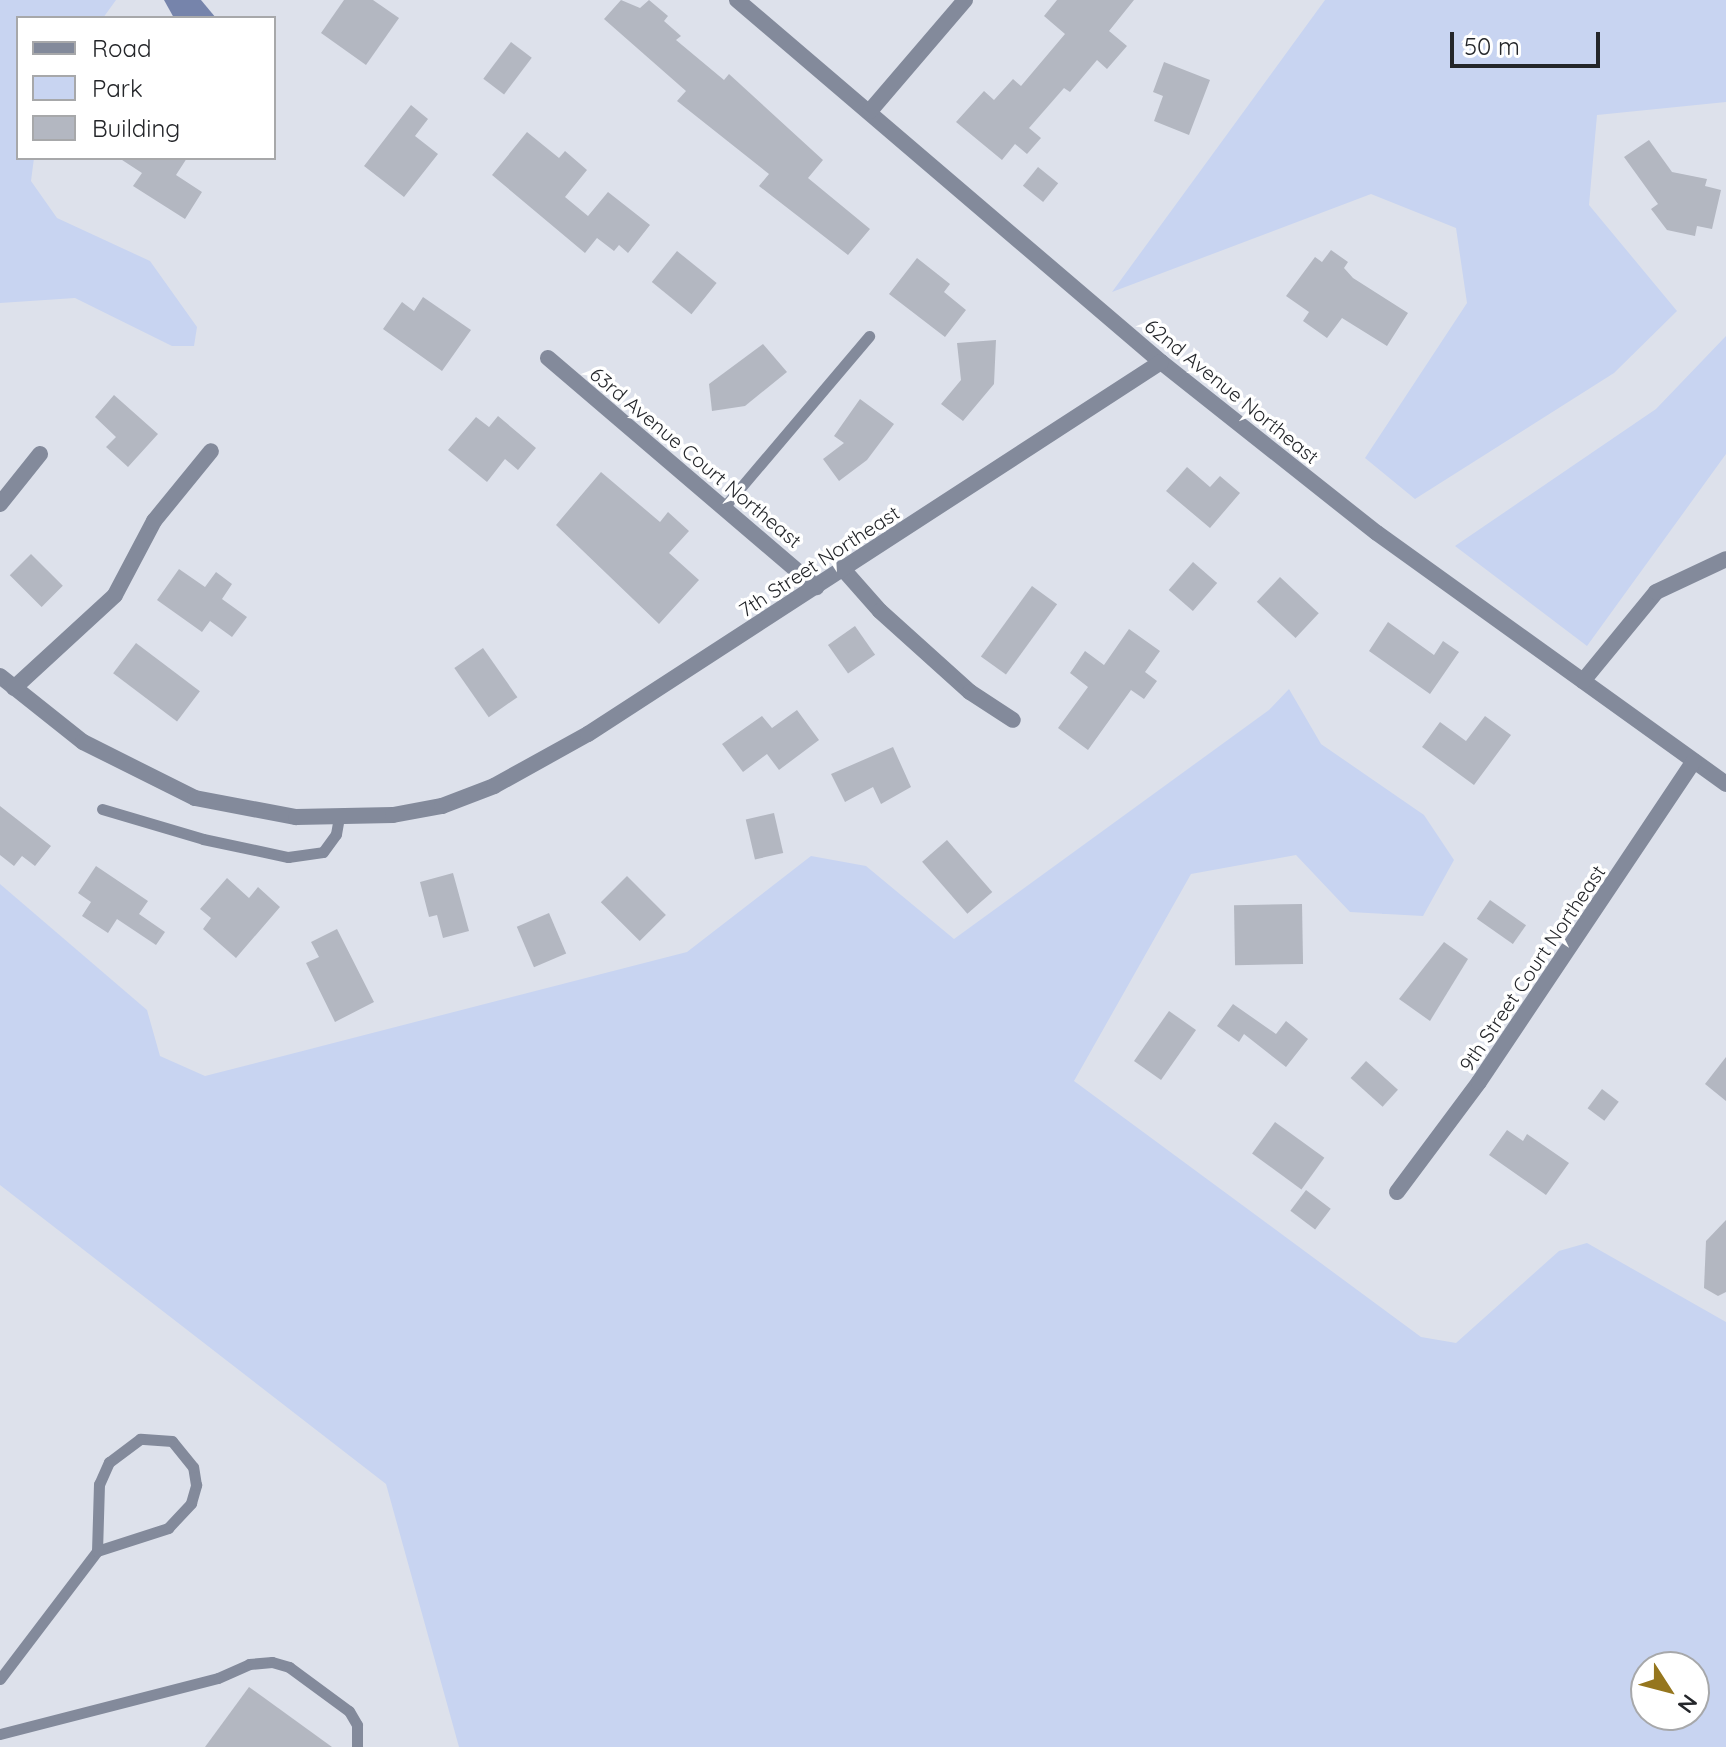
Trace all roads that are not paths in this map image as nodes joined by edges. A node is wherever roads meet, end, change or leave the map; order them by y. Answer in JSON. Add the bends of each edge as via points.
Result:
{"nodes":[{"id":1,"x":737,"y":0,"type":"edge"},
{"id":2,"x":965,"y":0,"type":"edge"},
{"id":3,"x":870,"y":111,"type":"junction"},
{"id":4,"x":869,"y":336,"type":"dead end"},
{"id":5,"x":548,"y":358,"type":"dead end"},
{"id":6,"x":1161,"y":362,"type":"junction"},
{"id":7,"x":211,"y":451,"type":"dead end"},
{"id":8,"x":40,"y":454,"type":"dead end"},
{"id":9,"x":0,"y":504,"type":"edge"},
{"id":10,"x":725,"y":506,"type":"junction"},
{"id":11,"x":1726,"y":559,"type":"edge"},
{"id":12,"x":842,"y":568,"type":"junction"},
{"id":13,"x":816,"y":587,"type":"junction"},
{"id":14,"x":0,"y":676,"type":"edge"},
{"id":15,"x":1583,"y":681,"type":"junction"},
{"id":16,"x":14,"y":688,"type":"junction"},
{"id":17,"x":1013,"y":720,"type":"dead end"},
{"id":18,"x":1694,"y":761,"type":"junction"},
{"id":19,"x":1726,"y":784,"type":"edge"},
{"id":20,"x":102,"y":809,"type":"dead end"},
{"id":21,"x":339,"y":817,"type":"junction"},
{"id":22,"x":1397,"y":1192,"type":"dead end"},
{"id":23,"x":97,"y":1551,"type":"junction"},
{"id":24,"x":0,"y":1679,"type":"edge"},
{"id":25,"x":0,"y":1734,"type":"edge"},
{"id":26,"x":357,"y":1747,"type":"edge"}],
"edges":[{"from":1,"to":3,"type":"street","name":"62nd Avenue Northeast"},
{"from":2,"to":3,"type":"street"},
{"from":3,"to":6,"type":"street","name":"62nd Avenue Northeast"},
{"from":4,"to":10,"type":"lane"},
{"from":5,"to":10,"type":"street","name":"63rd Avenue Court Northeast"},
{"from":6,"to":12,"type":"street","name":"7th Street Northeast"},
{"from":6,"to":15,"type":"street","name":"62nd Avenue Northeast","via":[[1377,533]]},
{"from":7,"to":16,"type":"street","via":[[154,521],[115,595]]},
{"from":8,"to":9,"type":"street"},
{"from":10,"to":13,"type":"street","name":"63rd Avenue Court Northeast"},
{"from":11,"to":15,"type":"street","via":[[1656,592]]},
{"from":12,"to":13,"type":"street","name":"7th Street Northeast"},
{"from":12,"to":17,"type":"street","via":[[880,611],[970,692]]},
{"from":13,"to":21,"type":"street","name":"7th Street Northeast","via":[[588,734],[494,786],[442,806]]},
{"from":14,"to":16,"type":"street","name":"7th Street Northeast"},
{"from":15,"to":18,"type":"street","name":"62nd Avenue Northeast"},
{"from":16,"to":21,"type":"street","name":"7th Street Northeast","via":[[83,742],[167,789],[249,812]]},
{"from":18,"to":19,"type":"street","name":"62nd Avenue Northeast"},
{"from":18,"to":22,"type":"street","name":"9th Street Court Northeast","via":[[1479,1082]]},
{"from":20,"to":21,"type":"lane","via":[[288,857],[323,852],[336,834]]},
{"from":23,"to":23,"type":"lane","via":[[168,1528],[191,1503],[193,1467],[172,1441],[140,1439],[109,1462],[99,1484]]},
{"from":23,"to":24,"type":"lane"},
{"from":25,"to":26,"type":"lane","via":[[272,1662],[289,1667],[349,1711],[357,1725]]}]}
